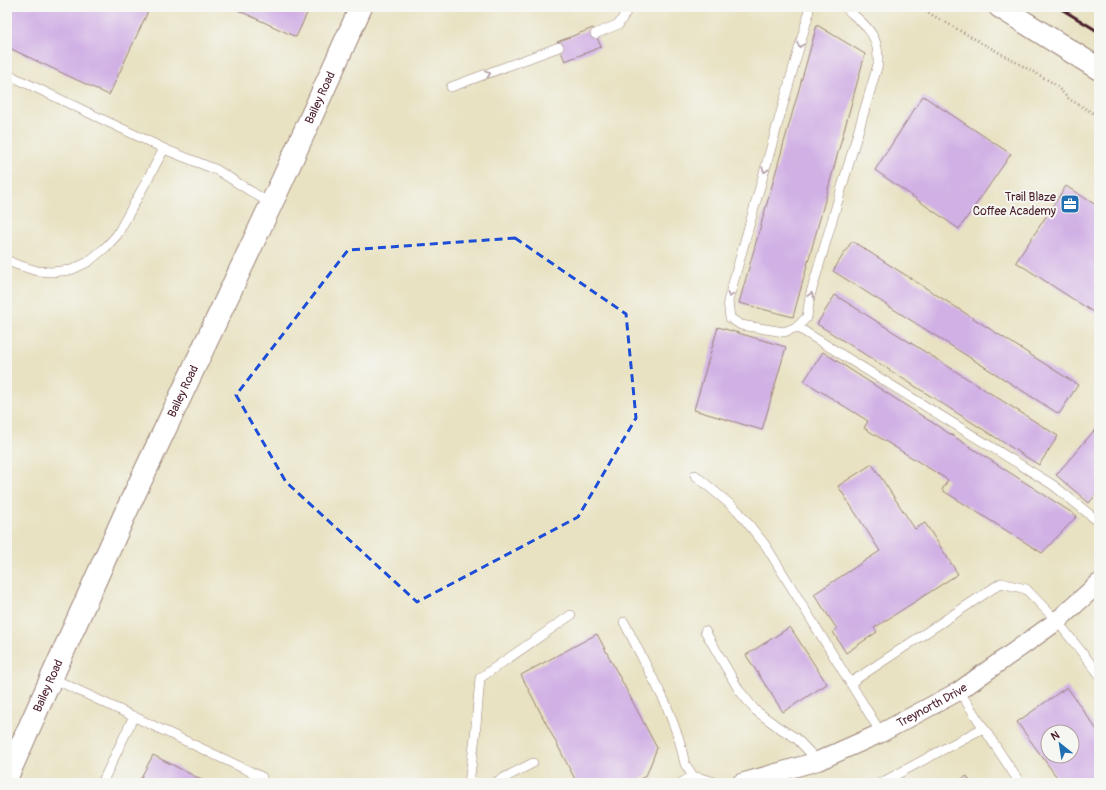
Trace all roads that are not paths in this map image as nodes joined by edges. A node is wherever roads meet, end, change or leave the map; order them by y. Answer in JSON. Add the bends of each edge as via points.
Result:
{"nodes":[{"id":1,"x":361,"y":7,"type":"edge"},
{"id":2,"x":629,"y":7,"type":"edge"},
{"id":3,"x":809,"y":7,"type":"edge"},
{"id":4,"x":845,"y":7,"type":"edge"},
{"id":5,"x":1000,"y":7,"type":"edge"},
{"id":6,"x":595,"y":34,"type":"dead end"},
{"id":7,"x":559,"y":47,"type":"dead end"},
{"id":8,"x":1099,"y":69,"type":"edge"},
{"id":9,"x":8,"y":77,"type":"edge"},
{"id":10,"x":451,"y":87,"type":"dead end"},
{"id":11,"x":164,"y":149,"type":"junction"},
{"id":12,"x":271,"y":204,"type":"junction"},
{"id":13,"x":7,"y":260,"type":"edge"},
{"id":14,"x":797,"y":327,"type":"junction"},
{"id":15,"x":695,"y":475,"type":"dead end"},
{"id":16,"x":1099,"y":522,"type":"edge"},
{"id":17,"x":1099,"y":583,"type":"edge"},
{"id":18,"x":571,"y":615,"type":"dead end"},
{"id":19,"x":1057,"y":621,"type":"junction"},
{"id":20,"x":624,"y":622,"type":"dead end"},
{"id":21,"x":705,"y":631,"type":"dead end"},
{"id":22,"x":1099,"y":674,"type":"edge"},
{"id":23,"x":52,"y":678,"type":"junction"},
{"id":24,"x":850,"y":683,"type":"junction"},
{"id":25,"x":959,"y":691,"type":"junction"},
{"id":26,"x":134,"y":716,"type":"junction"},
{"id":27,"x":983,"y":728,"type":"junction"},
{"id":28,"x":881,"y":733,"type":"junction"},
{"id":29,"x":818,"y":760,"type":"junction"},
{"id":30,"x":533,"y":763,"type":"dead end"},
{"id":31,"x":262,"y":776,"type":"dead end"},
{"id":32,"x":693,"y":776,"type":"junction"},
{"id":33,"x":7,"y":777,"type":"edge"},
{"id":34,"x":102,"y":783,"type":"edge"},
{"id":35,"x":469,"y":783,"type":"edge"},
{"id":36,"x":494,"y":783,"type":"edge"},
{"id":37,"x":680,"y":783,"type":"edge"},
{"id":38,"x":719,"y":783,"type":"edge"},
{"id":39,"x":741,"y":783,"type":"edge"},
{"id":40,"x":881,"y":783,"type":"edge"},
{"id":41,"x":1020,"y":783,"type":"edge"}],
"edges":[{"from":1,"to":12,"type":"street","name":"Bailey Road"},
{"from":2,"to":6,"type":"lane","via":[[619,24]]},
{"from":3,"to":14,"type":"lane","one_way":true,"via":[[728,301],[730,318],[740,325],[784,332]]},
{"from":14,"to":4,"type":"lane","one_way":true,"via":[[807,317],[810,296],[878,64],[877,47],[872,34],[865,24]]},
{"from":5,"to":8,"type":"street"},
{"from":10,"to":7,"type":"lane","one_way":true},
{"from":9,"to":11,"type":"lane"},
{"from":11,"to":12,"type":"lane","via":[[217,170]]},
{"from":11,"to":13,"type":"lane","via":[[117,235],[88,262],[71,270],[51,272]]},
{"from":12,"to":23,"type":"street","name":"Bailey Road","via":[[125,514]]},
{"from":14,"to":16,"type":"lane","via":[[1053,485]]},
{"from":15,"to":24,"type":"lane","via":[[738,511],[766,546]]},
{"from":17,"to":19,"type":"street","name":"Treynorth Drive"},
{"from":18,"to":35,"type":"lane","via":[[480,678]]},
{"from":19,"to":22,"type":"lane"},
{"from":19,"to":24,"type":"lane","via":[[1026,589],[1001,583]]},
{"from":19,"to":25,"type":"street","name":"Treynorth Drive"},
{"from":20,"to":32,"type":"lane","via":[[666,704],[685,764]]},
{"from":21,"to":29,"type":"lane","via":[[739,690],[755,710],[796,738]]},
{"from":23,"to":26,"type":"lane"},
{"from":23,"to":33,"type":"street","name":"Bailey Road"},
{"from":24,"to":28,"type":"lane"},
{"from":25,"to":27,"type":"lane"},
{"from":25,"to":28,"type":"street","name":"Treynorth Drive"},
{"from":26,"to":31,"type":"lane"},
{"from":26,"to":34,"type":"lane"},
{"from":27,"to":40,"type":"lane"},
{"from":27,"to":41,"type":"lane"},
{"from":28,"to":29,"type":"street","name":"Treynorth Drive"},
{"from":29,"to":39,"type":"street","name":"Treynorth Drive"},
{"from":30,"to":36,"type":"lane"},
{"from":32,"to":37,"type":"lane"},
{"from":32,"to":38,"type":"lane"}]}
